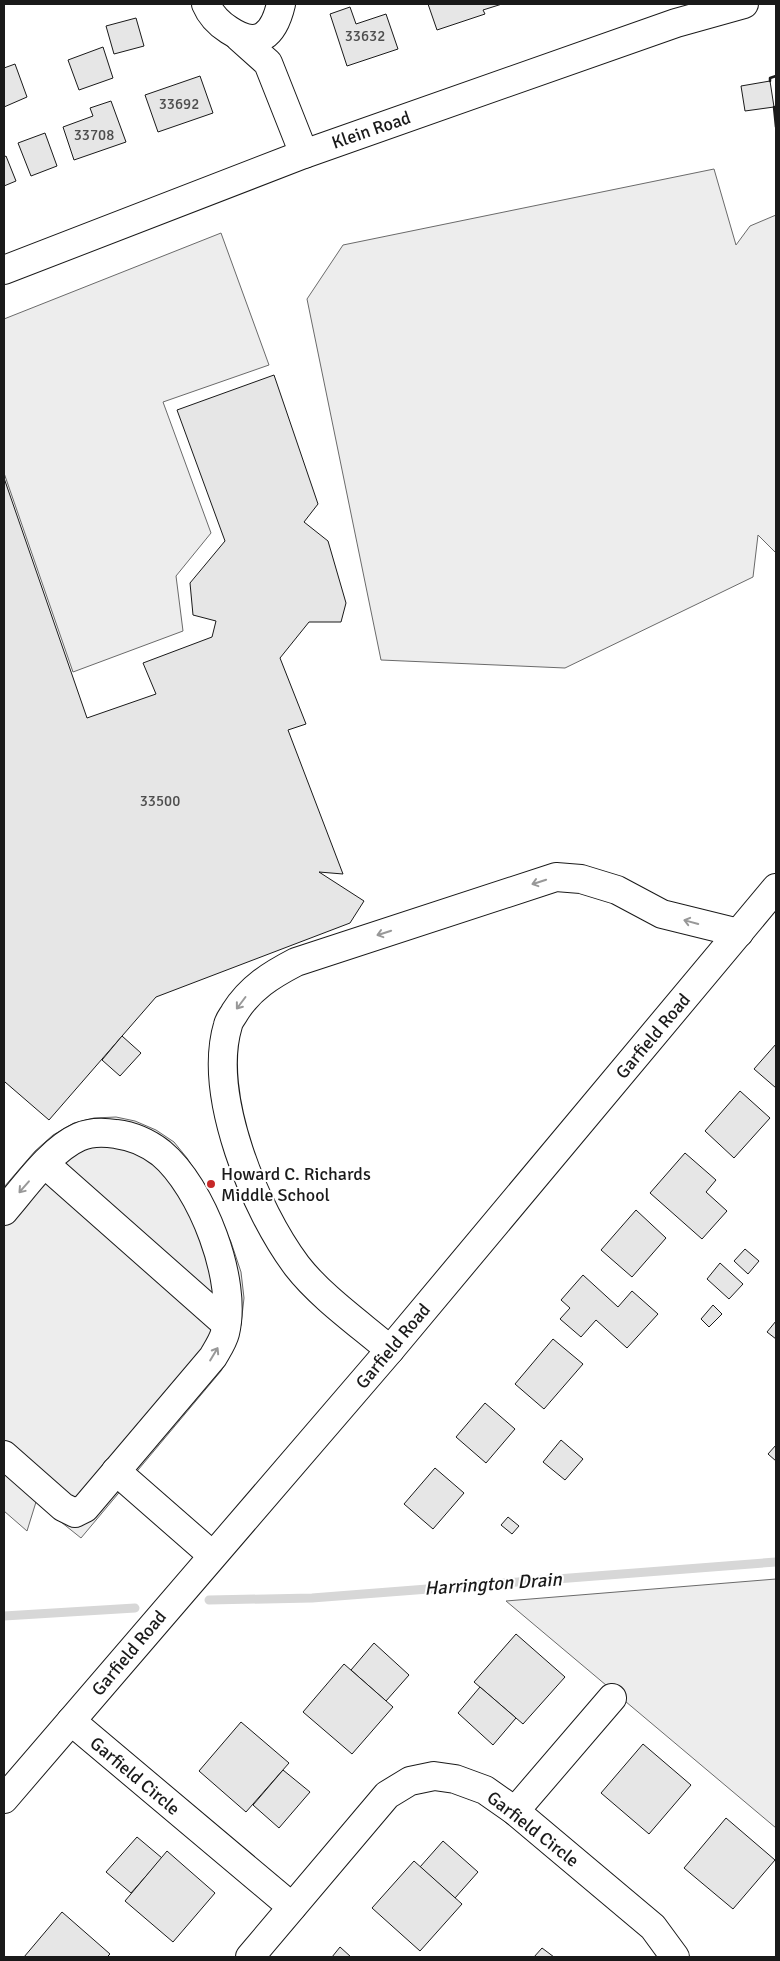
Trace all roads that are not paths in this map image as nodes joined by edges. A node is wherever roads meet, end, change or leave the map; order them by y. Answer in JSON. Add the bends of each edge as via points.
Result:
{"nodes":[{"id":1,"x":206,"y":4,"type":"edge"},
{"id":2,"x":744,"y":4,"type":"edge"},
{"id":3,"x":278,"y":14,"type":"edge"},
{"id":4,"x":673,"y":14,"type":"edge"},
{"id":5,"x":239,"y":37,"type":"junction"},
{"id":6,"x":268,"y":63,"type":"junction"},
{"id":7,"x":304,"y":154,"type":"junction"},
{"id":8,"x":4,"y":270,"type":"edge"},
{"id":9,"x":776,"y":888,"type":"edge"},
{"id":10,"x":739,"y":934,"type":"junction"},
{"id":11,"x":45,"y":1164,"type":"junction"},
{"id":12,"x":4,"y":1211,"type":"edge"},
{"id":13,"x":226,"y":1324,"type":"junction"},
{"id":14,"x":390,"y":1350,"type":"junction"},
{"id":15,"x":4,"y":1455,"type":"edge"},
{"id":16,"x":116,"y":1471,"type":"junction"},
{"id":17,"x":212,"y":1555,"type":"junction"},
{"id":18,"x":612,"y":1698,"type":"dead end"},
{"id":19,"x":71,"y":1721,"type":"junction"},
{"id":20,"x":4,"y":1799,"type":"edge"},
{"id":21,"x":515,"y":1811,"type":"junction"},
{"id":22,"x":292,"y":1907,"type":"junction"},
{"id":23,"x":250,"y":1957,"type":"edge"},
{"id":24,"x":675,"y":1957,"type":"edge"}],
"edges":[{"from":1,"to":5,"type":"street","via":[[216,21]]},
{"from":2,"to":4,"type":"street","name":"Klein Road"},
{"from":3,"to":5,"type":"street","via":[[268,33],[261,38]]},
{"from":3,"to":6,"type":"street"},
{"from":4,"to":7,"type":"street","name":"Klein Road"},
{"from":5,"to":6,"type":"street"},
{"from":6,"to":7,"type":"street"},
{"from":7,"to":8,"type":"street","name":"Klein Road"},
{"from":9,"to":10,"type":"street","name":"Garfield Road"},
{"from":10,"to":14,"type":"street","name":"Garfield Road"},
{"from":10,"to":14,"type":"street","one_way":true,"via":[[662,914],[617,890],[581,879],[556,877],[296,962],[256,986],[241,1003],[228,1024],[223,1054],[224,1089],[237,1143],[257,1195],[268,1220],[298,1268]]},
{"from":11,"to":12,"type":"street","one_way":true},
{"from":11,"to":13,"type":"street"},
{"from":11,"to":13,"type":"street","via":[[64,1145],[81,1136],[103,1132],[146,1143],[162,1154],[182,1176],[210,1227],[226,1279]]},
{"from":16,"to":13,"type":"street","one_way":true,"via":[[213,1357],[225,1335]]},
{"from":14,"to":17,"type":"street","name":"Garfield Road"},
{"from":15,"to":16,"type":"street","via":[[63,1507],[75,1513],[85,1508]]},
{"from":16,"to":17,"type":"street"},
{"from":17,"to":19,"type":"street","name":"Garfield Road"},
{"from":18,"to":21,"type":"street"},
{"from":19,"to":20,"type":"street","name":"Garfield Road"},
{"from":19,"to":22,"type":"street","name":"Garfield Circle"},
{"from":21,"to":22,"type":"street","name":"Garfield Circle","via":[[485,1790],[455,1779],[434,1776],[410,1781],[387,1796]]},
{"from":21,"to":24,"type":"street","name":"Garfield Circle","via":[[653,1927]]},
{"from":22,"to":23,"type":"street","name":"Garfield Circle"}]}
